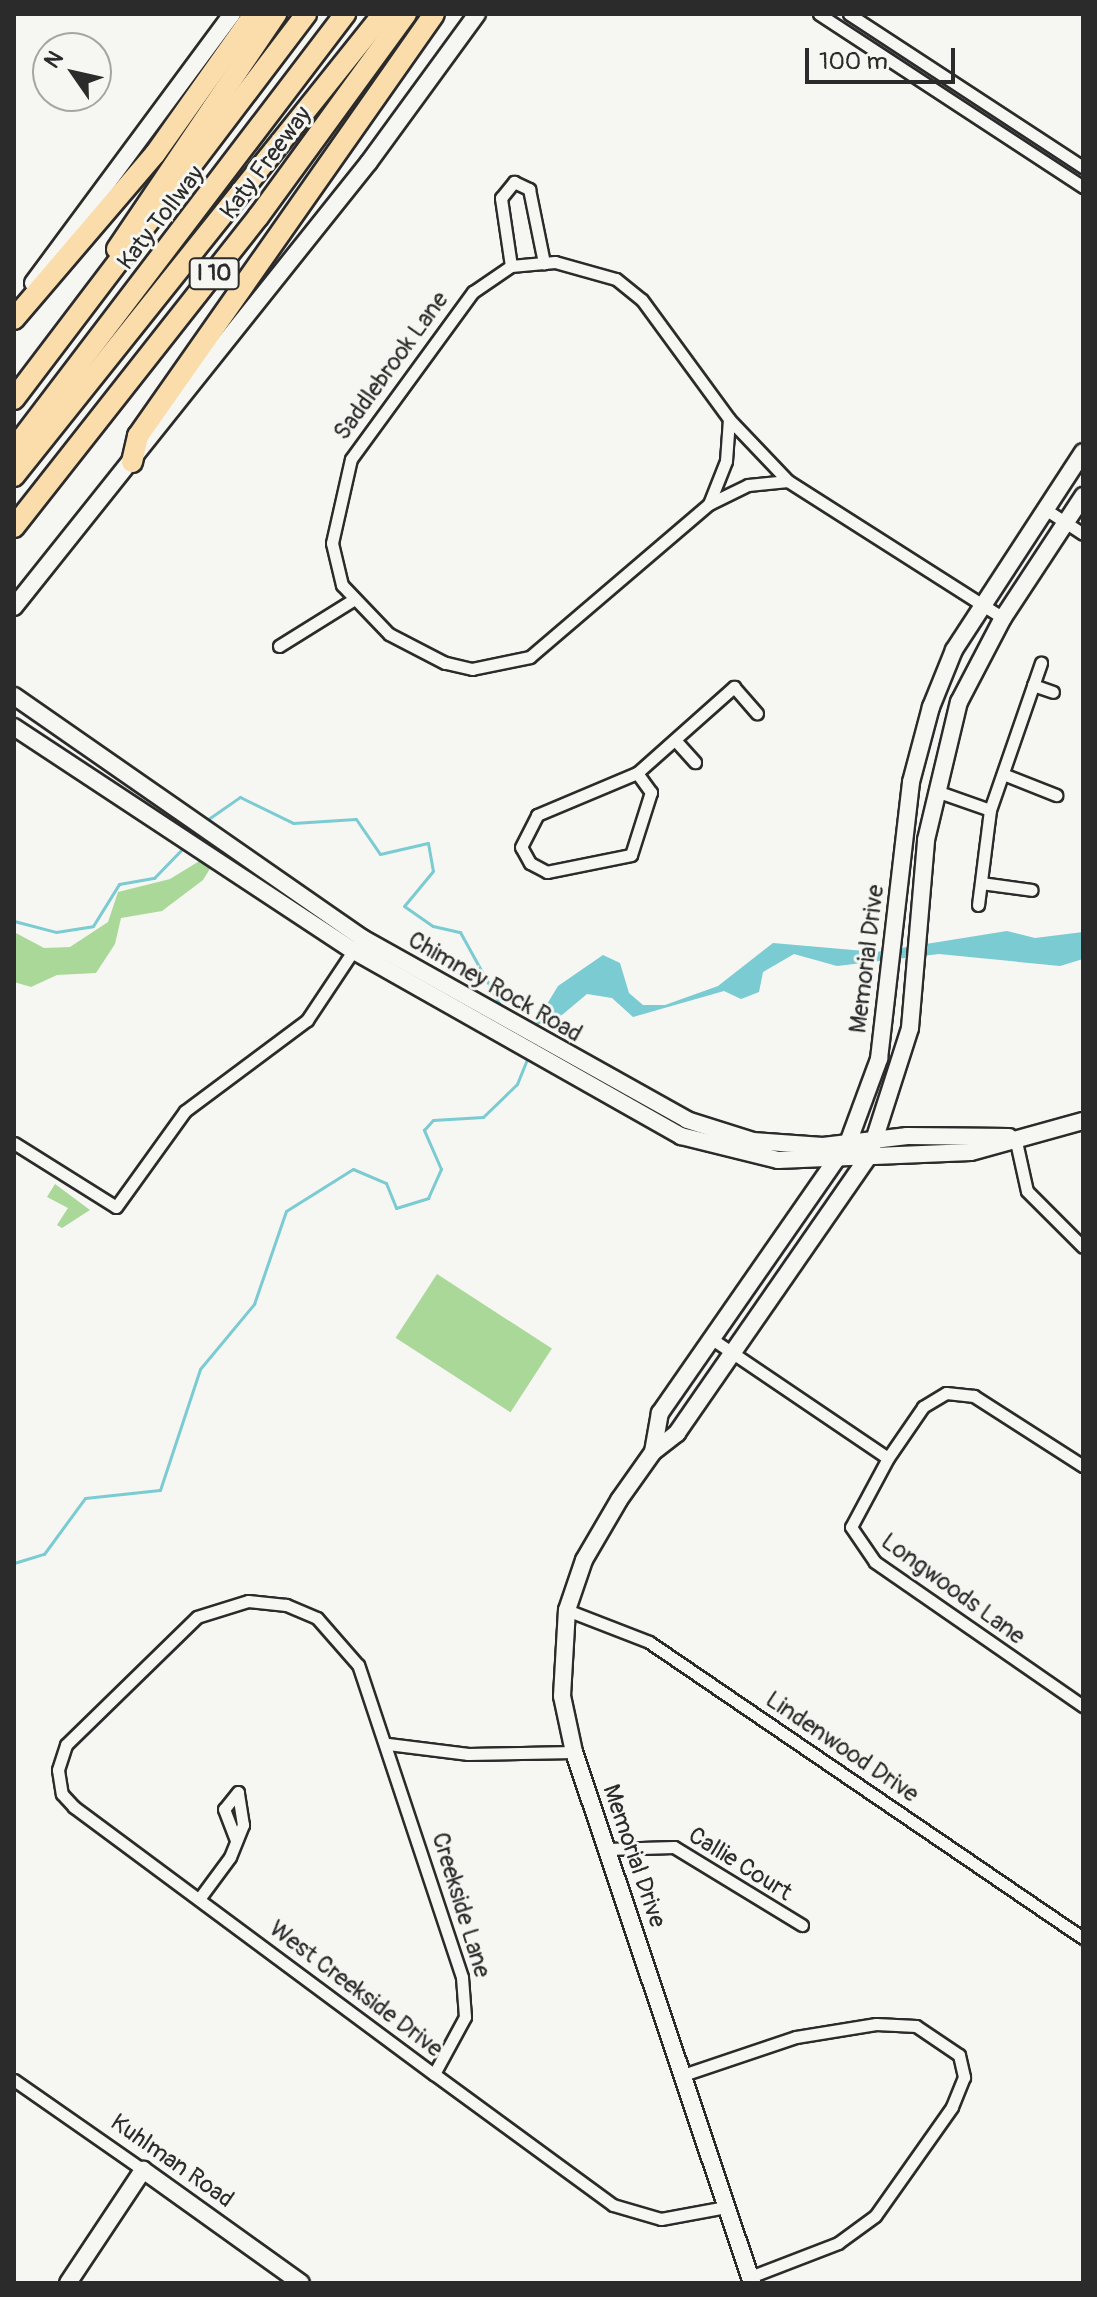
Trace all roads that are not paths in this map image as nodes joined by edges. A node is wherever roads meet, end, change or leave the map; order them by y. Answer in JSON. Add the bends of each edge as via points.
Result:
{"nodes":[{"id":1,"x":276,"y":14,"type":"edge"},
{"id":2,"x":306,"y":14,"type":"edge"},
{"id":3,"x":345,"y":14,"type":"edge"},
{"id":4,"x":360,"y":14,"type":"edge"},
{"id":5,"x":383,"y":14,"type":"edge"},
{"id":6,"x":406,"y":14,"type":"edge"},
{"id":7,"x":434,"y":14,"type":"edge"},
{"id":8,"x":477,"y":14,"type":"edge"},
{"id":9,"x":819,"y":14,"type":"edge"},
{"id":10,"x":849,"y":14,"type":"edge"},
{"id":11,"x":245,"y":16,"type":"edge"},
{"id":12,"x":889,"y":41,"type":"junction"},
{"id":13,"x":880,"y":54,"type":"junction"},
{"id":14,"x":969,"y":93,"type":"junction"},
{"id":15,"x":960,"y":106,"type":"junction"},
{"id":16,"x":1055,"y":149,"type":"junction"},
{"id":17,"x":1045,"y":163,"type":"junction"},
{"id":18,"x":1083,"y":167,"type":"edge"},
{"id":19,"x":1083,"y":187,"type":"edge"},
{"id":20,"x":544,"y":263,"type":"junction"},
{"id":21,"x":511,"y":266,"type":"junction"},
{"id":22,"x":164,"y":288,"type":"junction"},
{"id":23,"x":14,"y":309,"type":"edge"},
{"id":24,"x":14,"y":319,"type":"edge"},
{"id":25,"x":69,"y":329,"type":"junction"},
{"id":26,"x":14,"y":399,"type":"edge"},
{"id":27,"x":729,"y":419,"type":"junction"},
{"id":28,"x":14,"y":449,"type":"edge"},
{"id":29,"x":1083,"y":452,"type":"edge"},
{"id":30,"x":132,"y":462,"type":"junction"},
{"id":31,"x":14,"y":476,"type":"edge"},
{"id":32,"x":788,"y":481,"type":"junction"},
{"id":33,"x":1083,"y":496,"type":"edge"},
{"id":34,"x":709,"y":504,"type":"junction"},
{"id":35,"x":1045,"y":509,"type":"junction"},
{"id":36,"x":1066,"y":523,"type":"junction"},
{"id":37,"x":14,"y":527,"type":"edge"},
{"id":38,"x":1083,"y":534,"type":"edge"},
{"id":39,"x":353,"y":600,"type":"junction"},
{"id":40,"x":981,"y":605,"type":"junction"},
{"id":41,"x":14,"y":607,"type":"edge"},
{"id":42,"x":1003,"y":618,"type":"junction"},
{"id":43,"x":279,"y":646,"type":"dead end"},
{"id":44,"x":1041,"y":663,"type":"dead end"},
{"id":45,"x":1033,"y":685,"type":"junction"},
{"id":46,"x":1053,"y":692,"type":"dead end"},
{"id":47,"x":14,"y":696,"type":"edge"},
{"id":48,"x":757,"y":713,"type":"dead end"},
{"id":49,"x":14,"y":727,"type":"edge"},
{"id":50,"x":675,"y":740,"type":"junction"},
{"id":51,"x":93,"y":755,"type":"junction"},
{"id":52,"x":695,"y":762,"type":"dead end"},
{"id":53,"x":83,"y":770,"type":"junction"},
{"id":54,"x":637,"y":773,"type":"junction"},
{"id":55,"x":1008,"y":776,"type":"junction"},
{"id":56,"x":936,"y":791,"type":"junction"},
{"id":57,"x":1056,"y":795,"type":"dead end"},
{"id":58,"x":990,"y":810,"type":"junction"},
{"id":59,"x":162,"y":813,"type":"junction"},
{"id":60,"x":981,"y":883,"type":"junction"},
{"id":61,"x":1032,"y":890,"type":"dead end"},
{"id":62,"x":978,"y":905,"type":"dead end"},
{"id":63,"x":358,"y":944,"type":"junction"},
{"id":64,"x":1083,"y":1121,"type":"edge"},
{"id":65,"x":1015,"y":1137,"type":"junction"},
{"id":66,"x":14,"y":1143,"type":"edge"},
{"id":67,"x":872,"y":1148,"type":"junction"},
{"id":68,"x":844,"y":1150,"type":"junction"},
{"id":69,"x":1083,"y":1247,"type":"edge"},
{"id":70,"x":712,"y":1339,"type":"junction"},
{"id":71,"x":734,"y":1352,"type":"junction"},
{"id":72,"x":653,"y":1452,"type":"junction"},
{"id":73,"x":888,"y":1458,"type":"junction"},
{"id":74,"x":1083,"y":1466,"type":"edge"},
{"id":75,"x":567,"y":1610,"type":"junction"},
{"id":76,"x":1083,"y":1706,"type":"edge"},
{"id":77,"x":100,"y":1710,"type":"joint"},
{"id":78,"x":388,"y":1744,"type":"junction"},
{"id":79,"x":574,"y":1752,"type":"junction"},
{"id":80,"x":236,"y":1841,"type":"dead end"},
{"id":81,"x":607,"y":1849,"type":"junction"},
{"id":82,"x":199,"y":1899,"type":"junction"},
{"id":83,"x":802,"y":1925,"type":"dead end"},
{"id":84,"x":1083,"y":1938,"type":"edge"},
{"id":85,"x":434,"y":2074,"type":"junction"},
{"id":86,"x":683,"y":2075,"type":"junction"},
{"id":87,"x":14,"y":2080,"type":"edge"},
{"id":88,"x":143,"y":2170,"type":"junction"},
{"id":89,"x":726,"y":2207,"type":"junction"},
{"id":90,"x":751,"y":2280,"type":"edge"},
{"id":91,"x":68,"y":2283,"type":"edge"},
{"id":92,"x":301,"y":2283,"type":"edge"}],
"edges":[{"from":1,"to":25,"type":"highway"},
{"from":2,"to":25,"type":"highway"},
{"from":3,"to":28,"type":"highway","name":"Katy Tollway"},
{"from":4,"to":22,"type":"highway"},
{"from":5,"to":22,"type":"highway"},
{"from":6,"to":37,"type":"highway","name":"Katy Freeway","number":"I 10","via":[[268,205]]},
{"from":7,"to":30,"type":"highway","via":[[138,436]]},
{"from":8,"to":30,"type":"main road"},
{"from":9,"to":13,"type":"street"},
{"from":10,"to":12,"type":"street"},
{"from":11,"to":23,"type":"main road"},
{"from":11,"to":24,"type":"highway","via":[[155,154]]},
{"from":12,"to":13,"type":"street"},
{"from":12,"to":14,"type":"street"},
{"from":13,"to":15,"type":"street"},
{"from":14,"to":15,"type":"street"},
{"from":14,"to":16,"type":"street"},
{"from":15,"to":17,"type":"street"},
{"from":16,"to":17,"type":"street"},
{"from":16,"to":18,"type":"street"},
{"from":17,"to":19,"type":"street"},
{"from":20,"to":21,"type":"street"},
{"from":20,"to":21,"type":"street","via":[[529,189],[514,182],[501,198]]},
{"from":20,"to":27,"type":"street","via":[[595,271],[642,300]]},
{"from":21,"to":39,"type":"street","name":"Saddlebrook Lane","via":[[450,317],[351,459],[332,543]]},
{"from":22,"to":31,"type":"highway","name":"Katy Tollway"},
{"from":25,"to":26,"type":"highway"},
{"from":27,"to":32,"type":"street"},
{"from":27,"to":34,"type":"street","via":[[726,461]]},
{"from":29,"to":35,"type":"main road","name":"Memorial Drive"},
{"from":30,"to":41,"type":"main road"},
{"from":32,"to":34,"type":"street","via":[[748,485]]},
{"from":32,"to":40,"type":"street"},
{"from":33,"to":36,"type":"main road","name":"Memorial Drive"},
{"from":34,"to":39,"type":"street","via":[[560,635],[530,657],[499,666],[472,669],[419,652]]},
{"from":35,"to":36,"type":"street"},
{"from":35,"to":40,"type":"main road","name":"Memorial Drive"},
{"from":36,"to":38,"type":"street"},
{"from":36,"to":42,"type":"main road","name":"Memorial Drive"},
{"from":39,"to":43,"type":"street"},
{"from":40,"to":42,"type":"street"},
{"from":40,"to":68,"type":"main road","name":"Memorial Drive","via":[[931,707],[911,782],[879,1059]]},
{"from":42,"to":56,"type":"main road","name":"Memorial Drive","via":[[959,702]]},
{"from":44,"to":45,"type":"street"},
{"from":45,"to":46,"type":"street"},
{"from":45,"to":55,"type":"street"},
{"from":47,"to":51,"type":"main road","name":"Chimney Rock Road"},
{"from":48,"to":50,"type":"street","via":[[734,687]]},
{"from":49,"to":53,"type":"main road","name":"Chimney Rock Road"},
{"from":50,"to":52,"type":"street"},
{"from":50,"to":54,"type":"street"},
{"from":51,"to":53,"type":"main road"},
{"from":51,"to":59,"type":"main road","name":"Chimney Rock Road"},
{"from":53,"to":59,"type":"main road","name":"Chimney Rock Road"},
{"from":54,"to":54,"type":"street","via":[[651,792],[647,822],[631,855],[547,872],[521,847],[537,815]]},
{"from":55,"to":57,"type":"street"},
{"from":55,"to":58,"type":"street"},
{"from":56,"to":58,"type":"street"},
{"from":56,"to":67,"type":"main road","name":"Memorial Drive","via":[[918,983]]},
{"from":58,"to":60,"type":"street"},
{"from":59,"to":63,"type":"main road","name":"Chimney Rock Road"},
{"from":60,"to":61,"type":"street"},
{"from":60,"to":62,"type":"street"},
{"from":63,"to":66,"type":"street","via":[[307,1020],[185,1111],[116,1207]]},
{"from":63,"to":68,"type":"main road","name":"Chimney Rock Road","via":[[639,1106],[727,1150],[778,1160]]},
{"from":64,"to":65,"type":"main road","name":"Chimney Rock Road"},
{"from":65,"to":67,"type":"main road","name":"Chimney Rock Road"},
{"from":65,"to":69,"type":"street","via":[[1027,1191]]},
{"from":67,"to":68,"type":"main road","name":"Chimney Rock Road"},
{"from":67,"to":71,"type":"main road","name":"Memorial Drive"},
{"from":68,"to":70,"type":"main road","name":"Memorial Drive"},
{"from":70,"to":71,"type":"street"},
{"from":70,"to":72,"type":"main road","name":"Memorial Drive","via":[[660,1413]]},
{"from":71,"to":72,"type":"main road","name":"Memorial Drive","via":[[677,1433]]},
{"from":71,"to":73,"type":"street"},
{"from":72,"to":75,"type":"main road","name":"Memorial Drive","via":[[584,1560]]},
{"from":73,"to":74,"type":"street","name":"Longwoods Lane","via":[[923,1407],[961,1392]]},
{"from":73,"to":76,"type":"street","name":"Longwoods Lane","via":[[858,1502],[851,1527],[859,1548]]},
{"from":75,"to":79,"type":"main road","name":"Memorial Drive","via":[[562,1696]]},
{"from":75,"to":84,"type":"street","name":"Lindenwood Drive","via":[[649,1642]]},
{"from":77,"to":78,"type":"street","name":"Creekside Lane","via":[[197,1617],[223,1605],[266,1602],[317,1618],[347,1647]]},
{"from":77,"to":82,"type":"street","name":"West Creekside Drive","via":[[66,1745],[58,1770],[62,1794]]},
{"from":78,"to":79,"type":"street","via":[[468,1754]]},
{"from":78,"to":85,"type":"street","name":"Creekside Lane","via":[[465,1996],[458,2040]]},
{"from":79,"to":81,"type":"main road","name":"Memorial Drive"},
{"from":80,"to":82,"type":"street"},
{"from":81,"to":83,"type":"street","name":"Callie Court","via":[[674,1847]]},
{"from":81,"to":86,"type":"main road","name":"Memorial Drive"},
{"from":82,"to":85,"type":"street","name":"West Creekside Drive"},
{"from":85,"to":89,"type":"street","name":"West Creekside Drive","via":[[613,2205],[661,2219]]},
{"from":86,"to":89,"type":"main road","name":"Memorial Drive"},
{"from":86,"to":90,"type":"street","via":[[796,2037],[876,2024],[916,2026],[959,2055],[964,2077],[952,2107],[875,2216],[838,2243]]},
{"from":87,"to":88,"type":"street","name":"Kuhlman Road"},
{"from":88,"to":91,"type":"main road"},
{"from":88,"to":92,"type":"main road","name":"Kuhlman Road"},
{"from":89,"to":90,"type":"main road","name":"Memorial Drive"}]}
